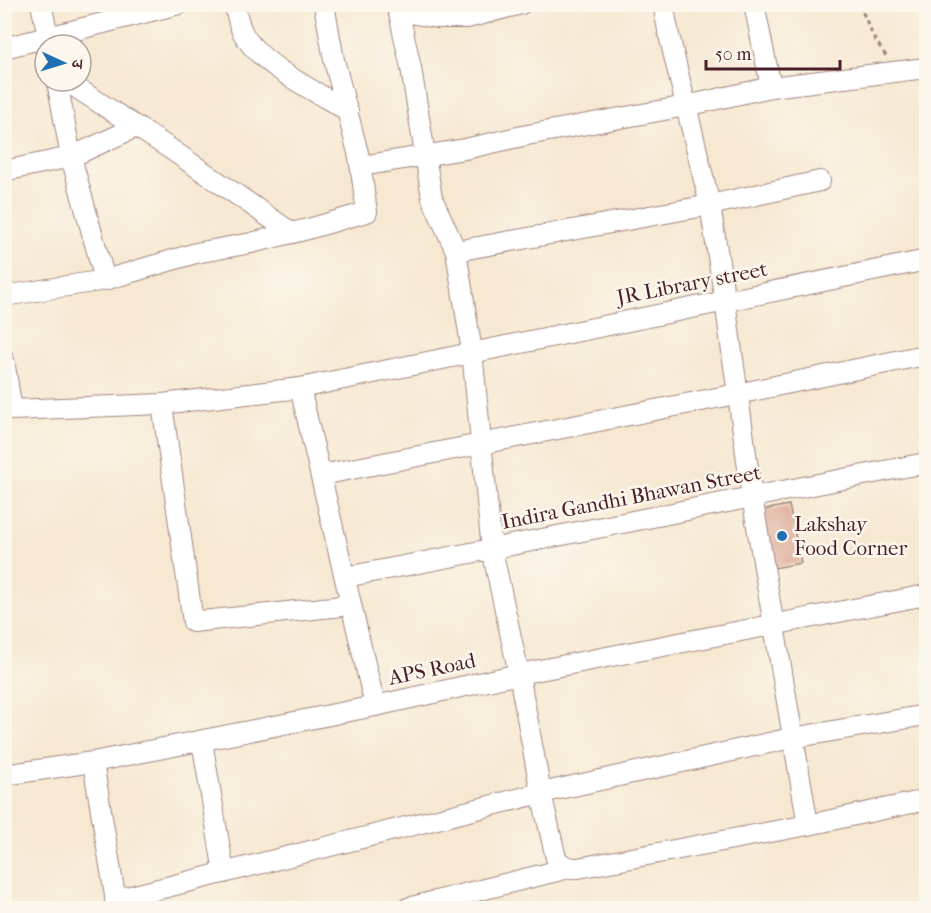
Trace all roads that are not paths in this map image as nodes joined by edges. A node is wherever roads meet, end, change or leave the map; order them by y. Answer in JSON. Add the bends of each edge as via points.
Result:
{"nodes":[{"id":1,"x":41,"y":4,"type":"edge"},
{"id":2,"x":179,"y":4,"type":"edge"},
{"id":3,"x":234,"y":4,"type":"edge"},
{"id":4,"x":324,"y":4,"type":"edge"},
{"id":5,"x":521,"y":4,"type":"edge"},
{"id":6,"x":663,"y":4,"type":"edge"},
{"id":7,"x":754,"y":4,"type":"edge"},
{"id":8,"x":398,"y":8,"type":"edge"},
{"id":9,"x":47,"y":33,"type":"edge"},
{"id":10,"x":80,"y":33,"type":"edge"},
{"id":11,"x":33,"y":44,"type":"edge"},
{"id":12,"x":4,"y":48,"type":"edge"},
{"id":13,"x":927,"y":68,"type":"edge"},
{"id":14,"x":771,"y":87,"type":"junction"},
{"id":15,"x":59,"y":93,"type":"edge"},
{"id":16,"x":84,"y":93,"type":"edge"},
{"id":17,"x":686,"y":106,"type":"junction"},
{"id":18,"x":348,"y":111,"type":"junction"},
{"id":19,"x":136,"y":127,"type":"junction"},
{"id":20,"x":426,"y":155,"type":"junction"},
{"id":21,"x":71,"y":157,"type":"junction"},
{"id":22,"x":361,"y":166,"type":"junction"},
{"id":23,"x":4,"y":171,"type":"edge"},
{"id":24,"x":819,"y":181,"type":"dead end"},
{"id":25,"x":710,"y":205,"type":"junction"},
{"id":26,"x":292,"y":233,"type":"junction"},
{"id":27,"x":456,"y":251,"type":"junction"},
{"id":28,"x":922,"y":261,"type":"dead end"},
{"id":29,"x":105,"y":280,"type":"junction"},
{"id":30,"x":4,"y":297,"type":"edge"},
{"id":31,"x":725,"y":301,"type":"junction"},
{"id":32,"x":472,"y":352,"type":"junction"},
{"id":33,"x":920,"y":356,"type":"dead end"},
{"id":34,"x":4,"y":360,"type":"edge"},
{"id":35,"x":300,"y":388,"type":"junction"},
{"id":36,"x":737,"y":394,"type":"junction"},
{"id":37,"x":162,"y":404,"type":"junction"},
{"id":38,"x":482,"y":444,"type":"junction"},
{"id":39,"x":927,"y":463,"type":"edge"},
{"id":40,"x":321,"y":475,"type":"junction"},
{"id":41,"x":752,"y":497,"type":"junction"},
{"id":42,"x":492,"y":550,"type":"junction"},
{"id":43,"x":345,"y":577,"type":"junction"},
{"id":44,"x":927,"y":595,"type":"edge"},
{"id":45,"x":351,"y":605,"type":"junction"},
{"id":46,"x":774,"y":625,"type":"junction"},
{"id":47,"x":519,"y":674,"type":"junction"},
{"id":48,"x":375,"y":706,"type":"junction"},
{"id":49,"x":927,"y":715,"type":"edge"},
{"id":50,"x":792,"y":738,"type":"junction"},
{"id":51,"x":202,"y":741,"type":"junction"},
{"id":52,"x":93,"y":762,"type":"junction"},
{"id":53,"x":4,"y":775,"type":"edge"},
{"id":54,"x":542,"y":793,"type":"junction"},
{"id":55,"x":927,"y":801,"type":"edge"},
{"id":56,"x":808,"y":825,"type":"junction"},
{"id":57,"x":569,"y":868,"type":"junction"},
{"id":58,"x":224,"y":873,"type":"junction"},
{"id":59,"x":116,"y":904,"type":"edge"},
{"id":60,"x":440,"y":905,"type":"edge"},
{"id":61,"x":408,"y":909,"type":"edge"}],
"edges":[{"from":1,"to":9,"type":"street"},
{"from":2,"to":10,"type":"street"},
{"from":3,"to":18,"type":"street","via":[[242,31],[255,52]]},
{"from":4,"to":18,"type":"street"},
{"from":5,"to":8,"type":"street","via":[[467,18],[438,18]]},
{"from":6,"to":17,"type":"street"},
{"from":7,"to":14,"type":"street"},
{"from":8,"to":20,"type":"street"},
{"from":11,"to":12,"type":"street"},
{"from":13,"to":14,"type":"street"},
{"from":14,"to":17,"type":"street"},
{"from":15,"to":21,"type":"street"},
{"from":16,"to":19,"type":"street"},
{"from":17,"to":20,"type":"street"},
{"from":17,"to":25,"type":"street"},
{"from":18,"to":22,"type":"street"},
{"from":19,"to":21,"type":"street"},
{"from":19,"to":26,"type":"street"},
{"from":20,"to":22,"type":"street"},
{"from":20,"to":27,"type":"street","via":[[432,198]]},
{"from":21,"to":23,"type":"street"},
{"from":21,"to":29,"type":"street"},
{"from":22,"to":26,"type":"street","via":[[367,212]]},
{"from":24,"to":25,"type":"street"},
{"from":25,"to":27,"type":"street"},
{"from":25,"to":31,"type":"street"},
{"from":26,"to":29,"type":"street","via":[[196,253]]},
{"from":27,"to":32,"type":"street"},
{"from":28,"to":31,"type":"street","name":"JR Library street"},
{"from":29,"to":30,"type":"street"},
{"from":31,"to":32,"type":"street","name":"JR Library street"},
{"from":31,"to":36,"type":"street"},
{"from":32,"to":35,"type":"street","name":"JR Library street"},
{"from":32,"to":38,"type":"street"},
{"from":33,"to":36,"type":"street"},
{"from":34,"to":37,"type":"street","name":"JR Library street","via":[[12,410]]},
{"from":35,"to":37,"type":"street","name":"JR Library street"},
{"from":35,"to":40,"type":"street"},
{"from":36,"to":38,"type":"street"},
{"from":36,"to":41,"type":"street"},
{"from":37,"to":45,"type":"street","via":[[193,622]]},
{"from":38,"to":40,"type":"street"},
{"from":38,"to":42,"type":"street"},
{"from":39,"to":41,"type":"street","name":"Indira Gandhi Bhawan Street"},
{"from":40,"to":43,"type":"street"},
{"from":41,"to":42,"type":"street","name":"Indira Gandhi Bhawan Street"},
{"from":41,"to":46,"type":"street"},
{"from":42,"to":43,"type":"street","name":"Indira Gandhi Bhawan Street"},
{"from":42,"to":47,"type":"street"},
{"from":43,"to":45,"type":"street"},
{"from":44,"to":46,"type":"street","name":"APS Road"},
{"from":45,"to":48,"type":"street"},
{"from":46,"to":47,"type":"street","name":"APS Road"},
{"from":46,"to":50,"type":"street"},
{"from":47,"to":48,"type":"street","name":"APS Road"},
{"from":47,"to":54,"type":"street"},
{"from":48,"to":51,"type":"street","name":"APS Road"},
{"from":49,"to":50,"type":"street"},
{"from":50,"to":54,"type":"street"},
{"from":50,"to":56,"type":"street"},
{"from":51,"to":52,"type":"street","name":"APS Road"},
{"from":51,"to":58,"type":"street"},
{"from":52,"to":53,"type":"street","name":"APS Road"},
{"from":52,"to":59,"type":"street"},
{"from":54,"to":57,"type":"street","via":[[555,858]]},
{"from":54,"to":58,"type":"street"},
{"from":55,"to":56,"type":"street"},
{"from":56,"to":57,"type":"street"},
{"from":57,"to":60,"type":"street"},
{"from":58,"to":59,"type":"street"},
{"from":60,"to":61,"type":"street"}]}
